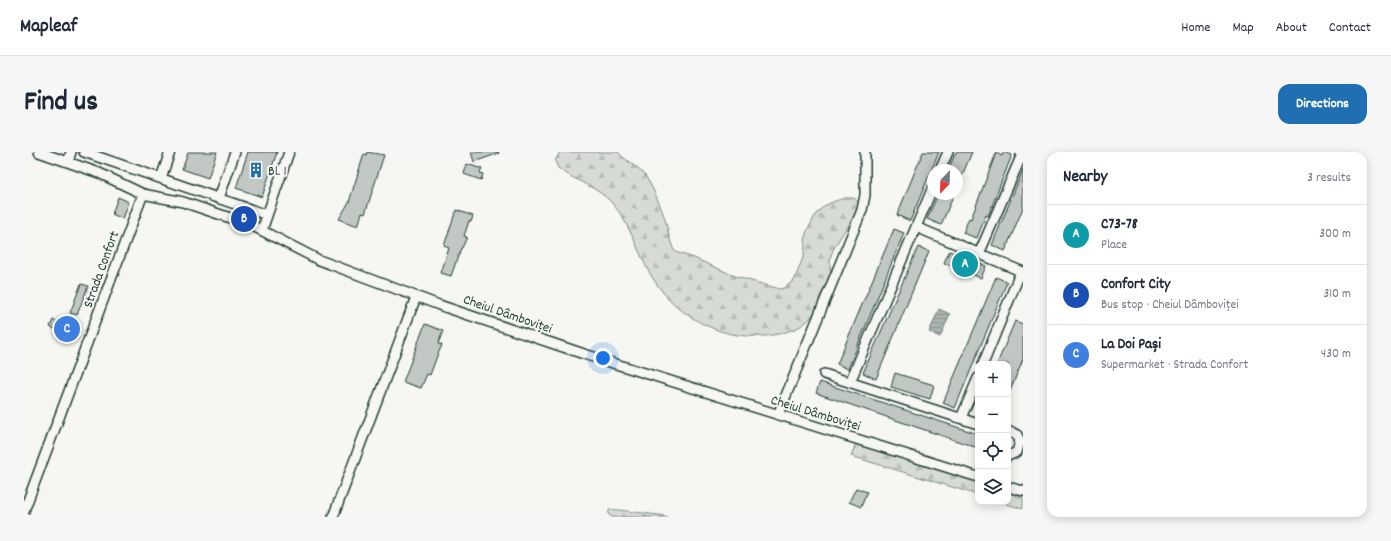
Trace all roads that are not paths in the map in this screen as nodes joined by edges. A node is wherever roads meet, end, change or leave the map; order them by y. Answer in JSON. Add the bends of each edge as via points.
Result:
{"nodes":[{"id":1,"x":39,"y":152,"type":"edge"},
{"id":2,"x":71,"y":152,"type":"edge"},
{"id":3,"x":84,"y":152,"type":"edge"},
{"id":4,"x":170,"y":152,"type":"edge"},
{"id":5,"x":235,"y":152,"type":"edge"},
{"id":6,"x":289,"y":152,"type":"edge"},
{"id":7,"x":865,"y":152,"type":"edge"},
{"id":8,"x":948,"y":152,"type":"edge"},
{"id":9,"x":1023,"y":152,"type":"edge"},
{"id":10,"x":110,"y":156,"type":"edge"},
{"id":11,"x":68,"y":162,"type":"junction"},
{"id":12,"x":943,"y":164,"type":"edge"},
{"id":13,"x":161,"y":178,"type":"junction"},
{"id":14,"x":143,"y":194,"type":"junction"},
{"id":15,"x":219,"y":198,"type":"junction"},
{"id":16,"x":927,"y":200,"type":"edge"},
{"id":17,"x":267,"y":215,"type":"junction"},
{"id":18,"x":916,"y":227,"type":"junction"},
{"id":19,"x":262,"y":230,"type":"junction"},
{"id":20,"x":979,"y":254,"type":"junction"},
{"id":21,"x":1022,"y":272,"type":"edge"},
{"id":22,"x":416,"y":297,"type":"junction"},
{"id":23,"x":985,"y":361,"type":"edge"},
{"id":24,"x":824,"y":374,"type":"dead end"},
{"id":25,"x":850,"y":382,"type":"junction"},
{"id":26,"x":975,"y":385,"type":"edge"},
{"id":27,"x":778,"y":415,"type":"junction"},
{"id":28,"x":961,"y":418,"type":"junction"},
{"id":29,"x":975,"y":423,"type":"edge"},
{"id":30,"x":1011,"y":431,"type":"edge"},
{"id":31,"x":1021,"y":438,"type":"edge"},
{"id":32,"x":1011,"y":455,"type":"edge"},
{"id":33,"x":975,"y":476,"type":"edge"},
{"id":34,"x":1011,"y":488,"type":"edge"},
{"id":35,"x":1023,"y":492,"type":"edge"},
{"id":36,"x":24,"y":511,"type":"edge"},
{"id":37,"x":333,"y":517,"type":"edge"}],
"edges":[{"from":1,"to":11,"type":"street","name":"Cheiul Dâmboviței"},
{"from":2,"to":11,"type":"street"},
{"from":3,"to":10,"type":"street"},
{"from":4,"to":13,"type":"street"},
{"from":5,"to":15,"type":"street"},
{"from":6,"to":17,"type":"street"},
{"from":7,"to":27,"type":"street","via":[[865,195],[862,210]]},
{"from":8,"to":12,"type":"street"},
{"from":9,"to":20,"type":"street"},
{"from":10,"to":13,"type":"street"},
{"from":11,"to":14,"type":"street","name":"Cheiul Dâmboviței"},
{"from":13,"to":15,"type":"street"},
{"from":14,"to":19,"type":"street","name":"Cheiul Dâmboviței","via":[[198,207]]},
{"from":14,"to":36,"type":"street","name":"Strada Confort"},
{"from":15,"to":17,"type":"street"},
{"from":16,"to":18,"type":"street"},
{"from":17,"to":19,"type":"street"},
{"from":18,"to":20,"type":"street"},
{"from":18,"to":25,"type":"street"},
{"from":19,"to":22,"type":"street","name":"Cheiul Dâmboviței","via":[[319,260]]},
{"from":20,"to":21,"type":"street"},
{"from":21,"to":23,"type":"street"},
{"from":22,"to":27,"type":"street","name":"Cheiul Dâmboviței","via":[[584,354]]},
{"from":22,"to":37,"type":"street"},
{"from":24,"to":25,"type":"street"},
{"from":25,"to":28,"type":"street"},
{"from":26,"to":28,"type":"street"},
{"from":27,"to":33,"type":"street","name":"Cheiul Dâmboviței"},
{"from":28,"to":29,"type":"street"},
{"from":30,"to":31,"type":"street"},
{"from":31,"to":32,"type":"street","via":[[1019,449]]},
{"from":34,"to":35,"type":"street"}]}
